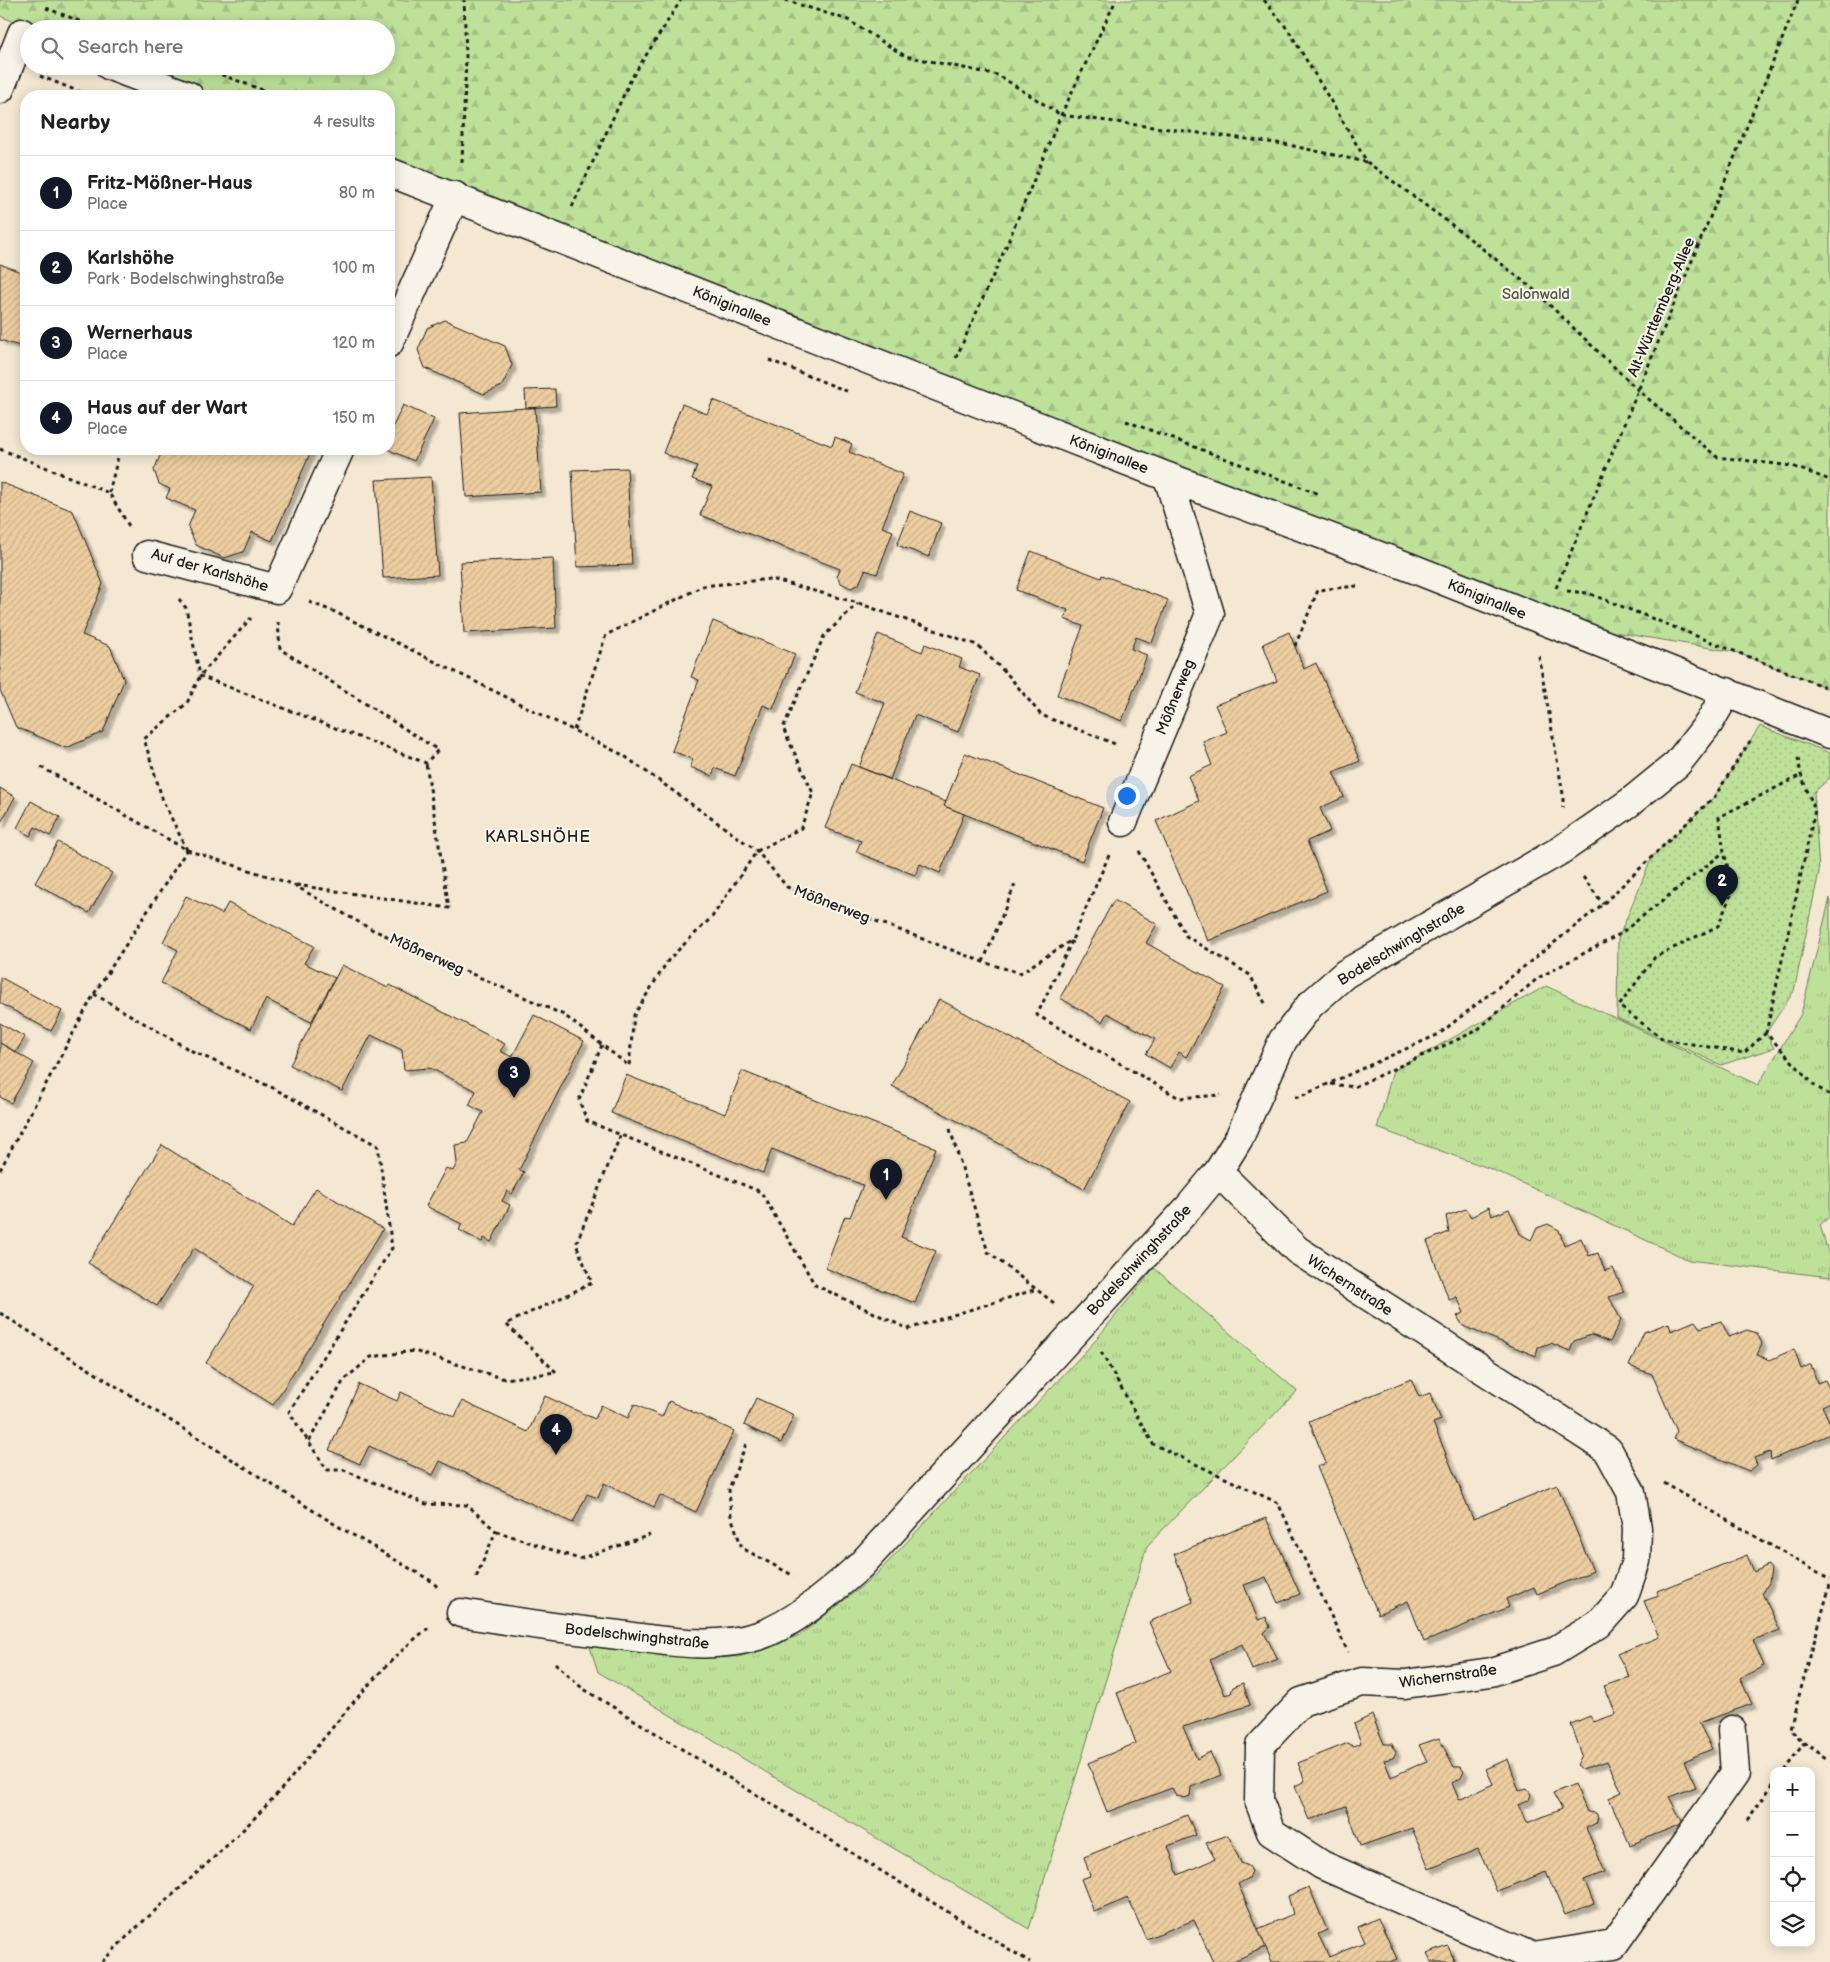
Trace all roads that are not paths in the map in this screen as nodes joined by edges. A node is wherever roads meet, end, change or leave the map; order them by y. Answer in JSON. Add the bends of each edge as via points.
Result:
{"nodes":[{"id":1,"x":17,"y":31,"type":"edge"},
{"id":2,"x":134,"y":75,"type":"edge"},
{"id":3,"x":5,"y":77,"type":"edge"},
{"id":4,"x":173,"y":90,"type":"edge"},
{"id":5,"x":395,"y":174,"type":"edge"},
{"id":6,"x":452,"y":196,"type":"junction"},
{"id":7,"x":395,"y":329,"type":"edge"},
{"id":8,"x":337,"y":455,"type":"edge"},
{"id":9,"x":1168,"y":477,"type":"junction"},
{"id":10,"x":147,"y":555,"type":"road end"},
{"id":11,"x":1726,"y":692,"type":"junction"},
{"id":12,"x":1830,"y":734,"type":"edge"},
{"id":13,"x":1123,"y":822,"type":"road end"},
{"id":14,"x":1218,"y":1172,"type":"junction"},
{"id":15,"x":461,"y":1613,"type":"road end"},
{"id":16,"x":1732,"y":1730,"type":"dead end"}],
"edges":[{"from":1,"to":3,"type":"street"},
{"from":2,"to":4,"type":"street"},
{"from":5,"to":6,"type":"street","name":"Königinallee"},
{"from":6,"to":7,"type":"street"},
{"from":6,"to":9,"type":"street","name":"Königinallee"},
{"from":8,"to":10,"type":"street","name":"Auf der Karlshöhe","via":[[277,589]]},
{"from":9,"to":11,"type":"street","name":"Königinallee","via":[[1409,567]]},
{"from":9,"to":13,"type":"street","name":"Mößnerweg","via":[[1210,614]]},
{"from":11,"to":12,"type":"street","name":"Königinallee"},
{"from":11,"to":14,"type":"street","name":"Bodelschwinghstraße","via":[[1709,723],[1677,764],[1629,803],[1561,850],[1345,974],[1310,1005],[1283,1040],[1239,1138]]},
{"from":14,"to":15,"type":"street","name":"Bodelschwinghstraße","via":[[861,1565],[795,1617],[759,1636],[719,1644],[543,1626]]},
{"from":14,"to":16,"type":"street","name":"Wichernstraße","via":[[1297,1250],[1608,1450],[1631,1492],[1637,1528],[1636,1561],[1624,1596],[1599,1624],[1553,1652],[1491,1672],[1405,1684],[1362,1682],[1301,1702],[1260,1746],[1258,1801],[1271,1832],[1322,1865],[1534,1957],[1614,1944],[1735,1773]]}]}
